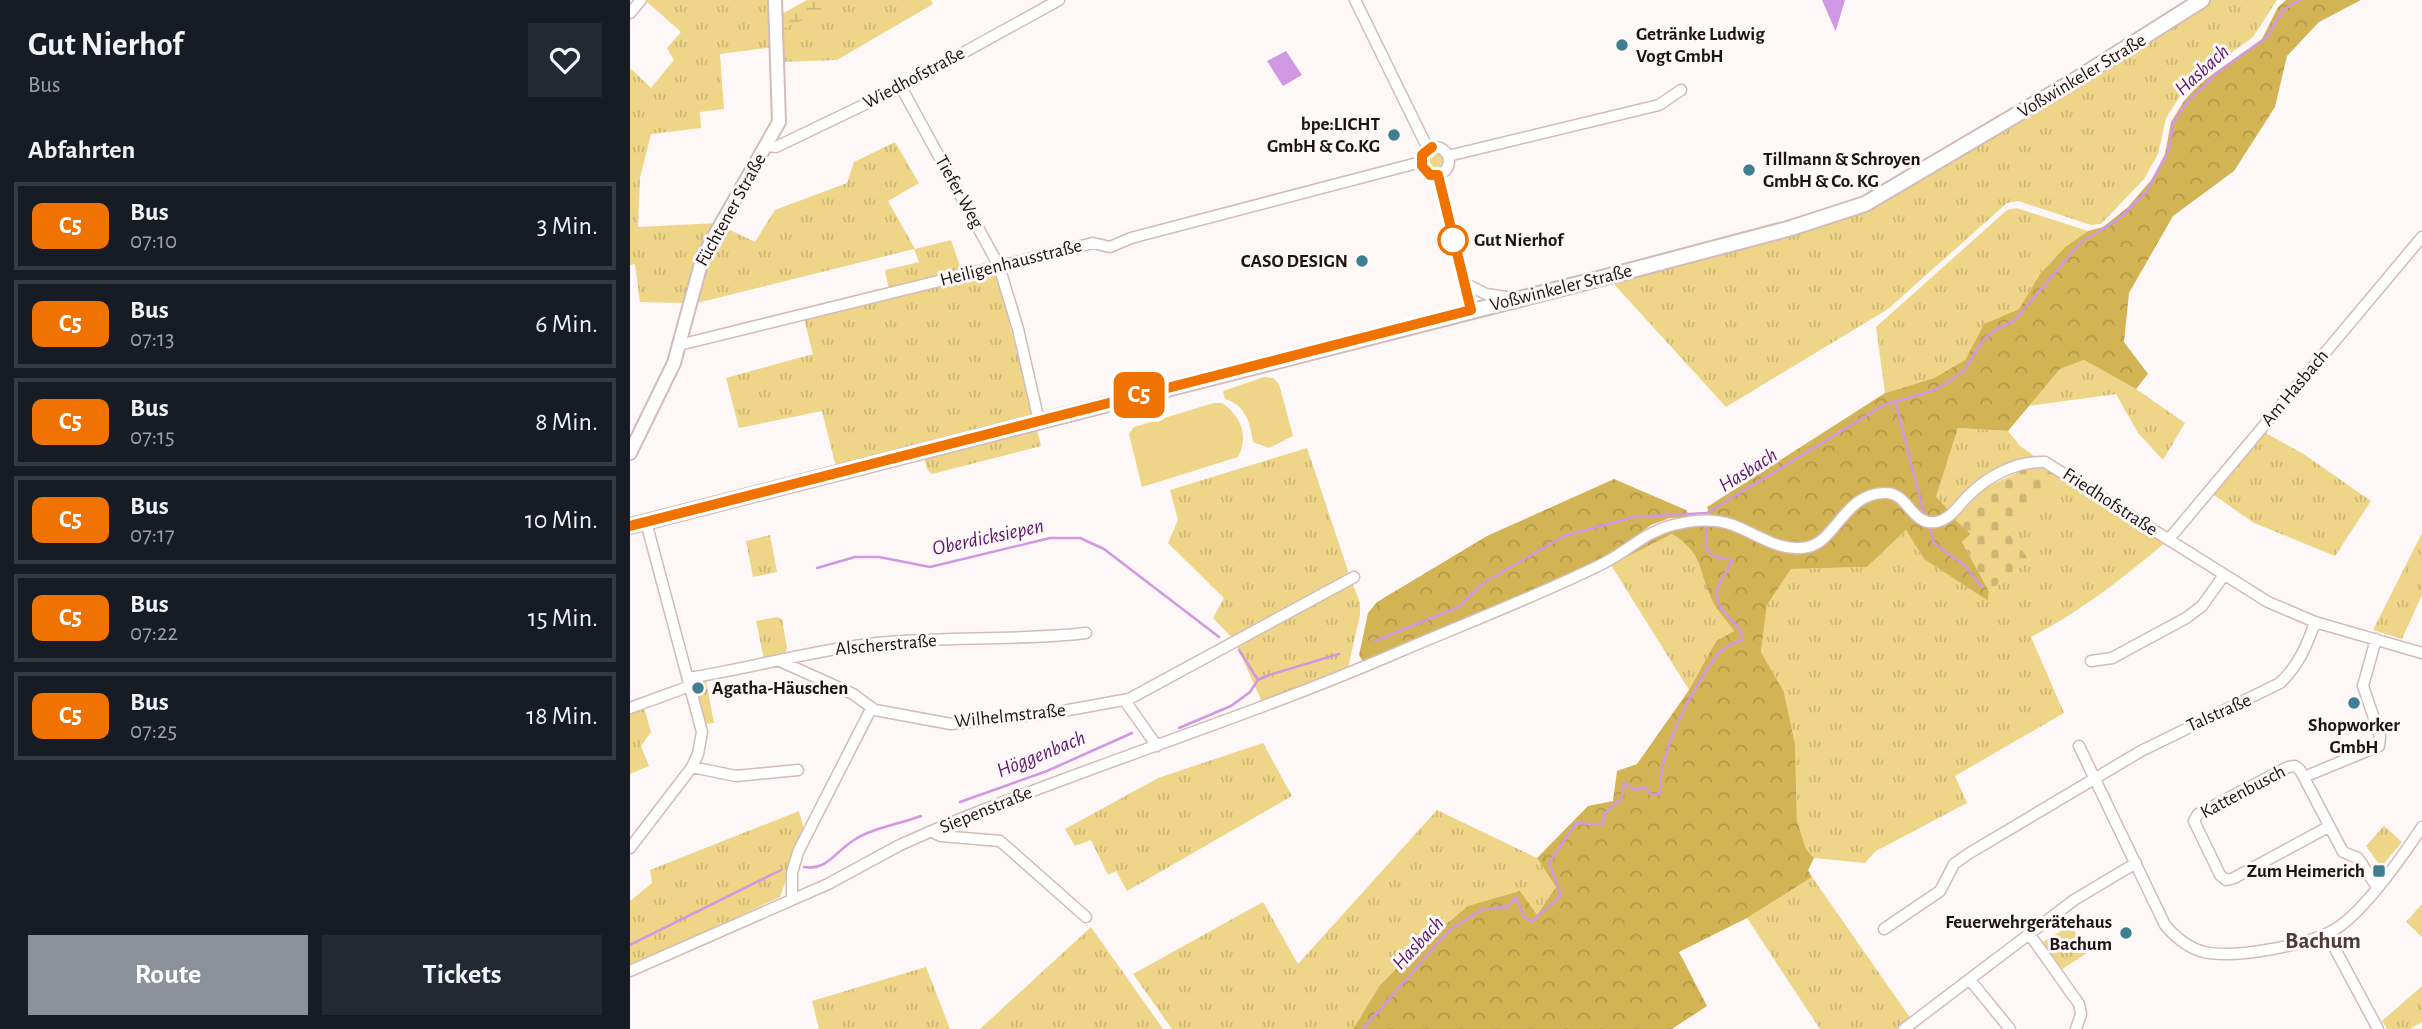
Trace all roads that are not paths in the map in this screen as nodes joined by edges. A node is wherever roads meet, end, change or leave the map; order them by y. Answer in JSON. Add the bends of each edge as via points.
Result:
{"nodes":[{"id":1,"x":641,"y":0,"type":"edge"},
{"id":2,"x":775,"y":0,"type":"edge"},
{"id":3,"x":1059,"y":0,"type":"edge"},
{"id":4,"x":1354,"y":0,"type":"edge"},
{"id":5,"x":2202,"y":0,"type":"edge"},
{"id":6,"x":630,"y":13,"type":"edge"},
{"id":7,"x":901,"y":87,"type":"junction"},
{"id":8,"x":1681,"y":90,"type":"dead end"},
{"id":9,"x":767,"y":146,"type":"junction"},
{"id":10,"x":1428,"y":149,"type":"junction"},
{"id":11,"x":1448,"y":156,"type":"junction"},
{"id":12,"x":1421,"y":163,"type":"junction"},
{"id":13,"x":1438,"y":175,"type":"junction"},
{"id":14,"x":2422,"y":237,"type":"edge"},
{"id":15,"x":999,"y":265,"type":"junction"},
{"id":16,"x":1464,"y":283,"type":"junction"},
{"id":17,"x":1516,"y":299,"type":"junction"},
{"id":18,"x":1471,"y":310,"type":"junction"},
{"id":19,"x":680,"y":345,"type":"junction"},
{"id":20,"x":1039,"y":421,"type":"junction"},
{"id":21,"x":630,"y":453,"type":"edge"},
{"id":22,"x":646,"y":522,"type":"junction"},
{"id":23,"x":631,"y":524,"type":"edge"},
{"id":24,"x":2169,"y":540,"type":"junction"},
{"id":25,"x":1782,"y":546,"type":"joint"},
{"id":26,"x":2224,"y":575,"type":"junction"},
{"id":27,"x":1354,"y":577,"type":"dead end"},
{"id":28,"x":2315,"y":622,"type":"junction"},
{"id":29,"x":1086,"y":633,"type":"dead end"},
{"id":30,"x":2376,"y":639,"type":"junction"},
{"id":31,"x":2422,"y":653,"type":"edge"},
{"id":32,"x":2091,"y":661,"type":"dead end"},
{"id":33,"x":782,"y":662,"type":"junction"},
{"id":34,"x":689,"y":682,"type":"junction"},
{"id":35,"x":1125,"y":701,"type":"junction"},
{"id":36,"x":630,"y":708,"type":"edge"},
{"id":37,"x":871,"y":709,"type":"junction"},
{"id":38,"x":1157,"y":746,"type":"junction"},
{"id":39,"x":2079,"y":746,"type":"dead end"},
{"id":40,"x":692,"y":767,"type":"junction"},
{"id":41,"x":798,"y":770,"type":"dead end"},
{"id":42,"x":2304,"y":777,"type":"junction"},
{"id":43,"x":2097,"y":779,"type":"junction"},
{"id":44,"x":2328,"y":827,"type":"junction"},
{"id":45,"x":2422,"y":827,"type":"edge"},
{"id":46,"x":932,"y":831,"type":"junction"},
{"id":47,"x":630,"y":848,"type":"edge"},
{"id":48,"x":2136,"y":863,"type":"junction"},
{"id":49,"x":2376,"y":887,"type":"junction"},
{"id":50,"x":792,"y":898,"type":"junction"},
{"id":51,"x":1086,"y":917,"type":"dead end"},
{"id":52,"x":1884,"y":929,"type":"dead end"},
{"id":53,"x":2327,"y":934,"type":"junction"},
{"id":54,"x":2031,"y":935,"type":"junction"},
{"id":55,"x":630,"y":971,"type":"edge"},
{"id":56,"x":1969,"y":980,"type":"junction"},
{"id":57,"x":1904,"y":1029,"type":"edge"},
{"id":58,"x":2010,"y":1029,"type":"edge"},
{"id":59,"x":2076,"y":1029,"type":"edge"},
{"id":60,"x":2378,"y":1029,"type":"edge"}],
"edges":[{"from":1,"to":6,"type":"street"},
{"from":2,"to":9,"type":"street","name":"Füchtener Straße","via":[[780,114]]},
{"from":3,"to":7,"type":"street","name":"Wiedhofstraße"},
{"from":4,"to":10,"type":"street"},
{"from":5,"to":17,"type":"main road","name":"Voßwinkeler Straße","via":[[1865,204]]},
{"from":7,"to":9,"type":"street","name":"Wiedhofstraße","via":[[785,143]]},
{"from":7,"to":15,"type":"street","name":"Tiefer Weg"},
{"from":8,"to":11,"type":"street","via":[[1659,105]]},
{"from":9,"to":19,"type":"street","name":"Füchtener Straße","via":[[702,256]]},
{"from":10,"to":11,"type":"street","via":[[1440,148]]},
{"from":10,"to":12,"type":"street"},
{"from":11,"to":13,"type":"street","via":[[1448,168]]},
{"from":12,"to":13,"type":"street","via":[[1427,173]]},
{"from":12,"to":15,"type":"street","name":"Heiligenhausstraße","via":[[1110,247],[1093,243]]},
{"from":13,"to":16,"type":"street"},
{"from":14,"to":24,"type":"street","name":"Am Hasbach"},
{"from":15,"to":19,"type":"street","name":"Heiligenhausstraße"},
{"from":15,"to":20,"type":"street","name":"Tiefer Weg"},
{"from":16,"to":17,"type":"street","via":[[1486,294]]},
{"from":16,"to":18,"type":"street"},
{"from":17,"to":18,"type":"main road","name":"Voßwinkeler Straße"},
{"from":18,"to":20,"type":"main road","name":"Voßwinkeler Straße"},
{"from":19,"to":21,"type":"street","name":"Füchtener Straße","via":[[664,388]]},
{"from":20,"to":22,"type":"main road","name":"Voßwinkeler Straße"},
{"from":22,"to":23,"type":"main road","name":"Voßwinkeler Straße"},
{"from":22,"to":34,"type":"street"},
{"from":24,"to":25,"type":"street","name":"Friedhofstraße","via":[[2051,464],[2039,462],[2011,468],[1987,481],[1942,521],[1923,521],[1896,495],[1881,493],[1851,507],[1816,544]]},
{"from":24,"to":26,"type":"street","name":"Friedhofstraße"},
{"from":25,"to":38,"type":"street","name":"Siepenstraße","via":[[1712,521],[1653,532],[1603,564],[1353,672]]},
{"from":26,"to":28,"type":"street","name":"Friedhofstraße"},
{"from":26,"to":32,"type":"street","via":[[2202,606],[2186,618],[2112,659]]},
{"from":27,"to":35,"type":"street","name":"Wilhelmstraße"},
{"from":28,"to":30,"type":"street","name":"Friedhofstraße"},
{"from":28,"to":43,"type":"street","name":"Talstraße","via":[[2294,669],[2280,683],[2181,729]]},
{"from":29,"to":33,"type":"street","name":"Alscherstraße","via":[[898,641],[814,652]]},
{"from":30,"to":31,"type":"street","name":"Friedhofstraße"},
{"from":30,"to":42,"type":"street","name":"Kattenbusch","via":[[2363,687],[2380,736],[2379,746]]},
{"from":33,"to":34,"type":"street","name":"Alscherstraße"},
{"from":33,"to":37,"type":"street","name":"Wilhelmstraße","via":[[853,694]]},
{"from":34,"to":36,"type":"street","name":"Alscherstraße"},
{"from":34,"to":40,"type":"street","via":[[702,732]]},
{"from":35,"to":37,"type":"street","name":"Wilhelmstraße","via":[[954,724]]},
{"from":35,"to":38,"type":"street"},
{"from":37,"to":50,"type":"street","via":[[798,852]]},
{"from":38,"to":46,"type":"street","name":"Siepenstraße"},
{"from":39,"to":43,"type":"street"},
{"from":40,"to":41,"type":"street","via":[[736,776]]},
{"from":40,"to":47,"type":"street"},
{"from":42,"to":44,"type":"street","name":"Kattenbusch"},
{"from":42,"to":44,"type":"street","name":"Kattenbusch","via":[[2298,767],[2288,767],[2198,814],[2196,829],[2220,875],[2230,880]]},
{"from":43,"to":48,"type":"street"},
{"from":43,"to":52,"type":"street","name":"Talstraße","via":[[1968,854],[1954,864],[1940,891]]},
{"from":44,"to":49,"type":"street","name":"Kattenbusch","via":[[2343,852],[2358,858]]},
{"from":45,"to":49,"type":"street"},
{"from":46,"to":50,"type":"street","name":"Siepenstraße"},
{"from":46,"to":51,"type":"street","via":[[941,836],[1000,841]]},
{"from":48,"to":53,"type":"street","via":[[2165,925],[2194,949],[2241,952]]},
{"from":48,"to":54,"type":"street","via":[[2074,900]]},
{"from":49,"to":53,"type":"street","via":[[2353,914]]},
{"from":50,"to":55,"type":"street","name":"Siepenstraße"},
{"from":53,"to":60,"type":"street"},
{"from":54,"to":56,"type":"street"},
{"from":54,"to":59,"type":"street","via":[[2079,1004]]},
{"from":56,"to":57,"type":"street"},
{"from":56,"to":58,"type":"street"}]}
